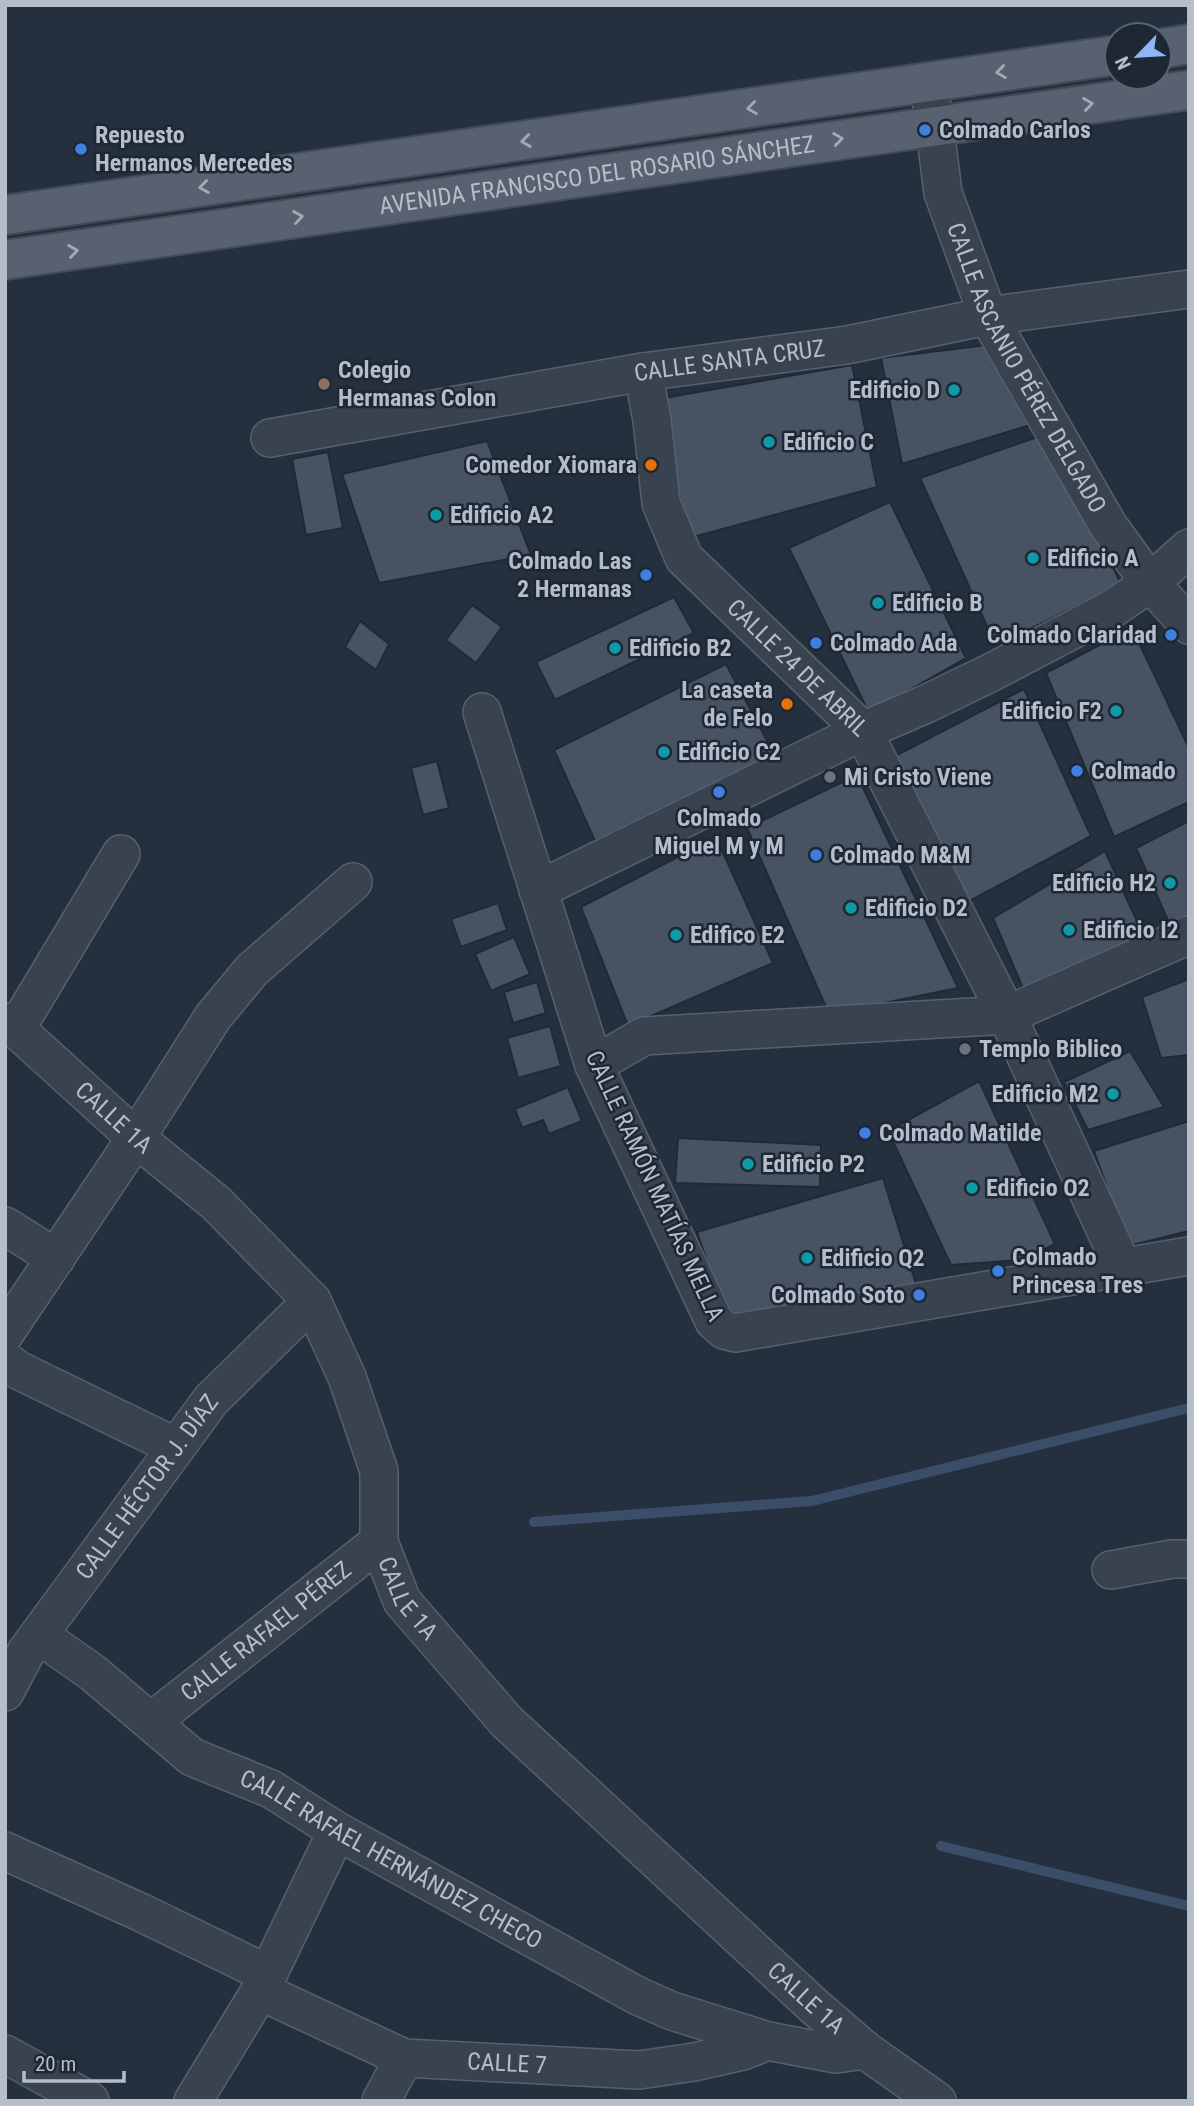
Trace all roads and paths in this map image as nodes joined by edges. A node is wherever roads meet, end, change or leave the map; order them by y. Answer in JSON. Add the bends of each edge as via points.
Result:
{"nodes":[{"id":1,"x":1103,"y":57,"type":"edge"},
{"id":2,"x":929,"y":82,"type":"junction"},
{"id":3,"x":1189,"y":90,"type":"edge"},
{"id":4,"x":935,"y":126,"type":"junction"},
{"id":5,"x":5,"y":215,"type":"edge"},
{"id":6,"x":5,"y":260,"type":"edge"},
{"id":7,"x":1189,"y":289,"type":"edge"},
{"id":8,"x":988,"y":316,"type":"junction"},
{"id":9,"x":643,"y":372,"type":"junction"},
{"id":10,"x":270,"y":438,"type":"dead end"},
{"id":11,"x":1189,"y":548,"type":"edge"},
{"id":12,"x":1150,"y":583,"type":"junction"},
{"id":13,"x":1189,"y":625,"type":"edge"},
{"id":14,"x":482,"y":712,"type":"dead end"},
{"id":15,"x":863,"y":730,"type":"junction"},
{"id":16,"x":121,"y":854,"type":"dead end"},
{"id":17,"x":353,"y":882,"type":"dead end"},
{"id":18,"x":538,"y":890,"type":"junction"},
{"id":19,"x":1189,"y":935,"type":"edge"},
{"id":20,"x":1007,"y":1015,"type":"junction"},
{"id":21,"x":11,"y":1026,"type":"edge"},
{"id":22,"x":594,"y":1065,"type":"junction"},
{"id":23,"x":136,"y":1138,"type":"junction"},
{"id":24,"x":5,"y":1226,"type":"edge"},
{"id":25,"x":1189,"y":1256,"type":"edge"},
{"id":26,"x":56,"y":1258,"type":"junction"},
{"id":27,"x":1123,"y":1268,"type":"junction"},
{"id":28,"x":312,"y":1301,"type":"junction"},
{"id":29,"x":5,"y":1333,"type":"edge"},
{"id":30,"x":10,"y":1374,"type":"edge"},
{"id":31,"x":176,"y":1447,"type":"junction"},
{"id":32,"x":379,"y":1542,"type":"junction"},
{"id":33,"x":1189,"y":1559,"type":"edge"},
{"id":34,"x":1111,"y":1570,"type":"dead end"},
{"id":35,"x":23,"y":1642,"type":"edge"},
{"id":36,"x":5,"y":1692,"type":"edge"},
{"id":37,"x":152,"y":1721,"type":"junction"},
{"id":38,"x":337,"y":1831,"type":"junction"},
{"id":39,"x":5,"y":1851,"type":"edge"},
{"id":40,"x":264,"y":1982,"type":"junction"},
{"id":41,"x":768,"y":2041,"type":"junction"},
{"id":42,"x":865,"y":2050,"type":"junction"},
{"id":43,"x":5,"y":2054,"type":"edge"},
{"id":44,"x":404,"y":2058,"type":"junction"},
{"id":45,"x":631,"y":2085,"type":"edge"},
{"id":46,"x":90,"y":2101,"type":"edge"},
{"id":47,"x":193,"y":2101,"type":"edge"},
{"id":48,"x":381,"y":2101,"type":"edge"},
{"id":49,"x":937,"y":2101,"type":"edge"}],
"edges":[{"from":1,"to":2,"type":"main road","name":"AVENIDA FRANCISCO DEL ROSARIO SÁNCHEZ","one_way":true},
{"from":2,"to":4,"type":"street","name":"CALLE ASCANIO PÉREZ DELGADO"},
{"from":2,"to":5,"type":"main road","name":"AVENIDA FRANCISCO DEL ROSARIO SÁNCHEZ","one_way":true},
{"from":4,"to":3,"type":"main road","name":"AVENIDA FRANCISCO DEL ROSARIO SÁNCHEZ","one_way":true},
{"from":6,"to":4,"type":"main road","name":"AVENIDA FRANCISCO DEL ROSARIO SÁNCHEZ","one_way":true},
{"from":4,"to":8,"type":"street","name":"CALLE ASCANIO PÉREZ DELGADO","via":[[943,193]]},
{"from":7,"to":8,"type":"street","name":"CALLE SANTA CRUZ"},
{"from":8,"to":9,"type":"street","name":"CALLE SANTA CRUZ","via":[[847,345]]},
{"from":8,"to":12,"type":"street","name":"CALLE ASCANIO PÉREZ DELGADO","via":[[1108,525]]},
{"from":9,"to":10,"type":"street","name":"CALLE SANTA CRUZ"},
{"from":9,"to":15,"type":"street","name":"CALLE 24 DE ABRIL","via":[[661,503],[684,558]]},
{"from":11,"to":12,"type":"street"},
{"from":12,"to":13,"type":"street","name":"CALLE ASCANIO PÉREZ DELGADO"},
{"from":12,"to":15,"type":"street","via":[[1112,610],[990,673]]},
{"from":14,"to":18,"type":"street","name":"CALLE RAMÓN MATÍAS MELLA"},
{"from":15,"to":18,"type":"street"},
{"from":15,"to":20,"type":"street","name":"CALLE 24 DE ABRIL"},
{"from":16,"to":21,"type":"street"},
{"from":17,"to":23,"type":"street","via":[[252,970],[213,1017]]},
{"from":18,"to":22,"type":"street","name":"CALLE RAMÓN MATÍAS MELLA"},
{"from":19,"to":20,"type":"street"},
{"from":20,"to":22,"type":"street","via":[[644,1036]]},
{"from":20,"to":27,"type":"street","name":"CALLE 24 DE ABRIL"},
{"from":21,"to":23,"type":"street","name":"CALLE 1A"},
{"from":22,"to":27,"type":"street","name":"CALLE RAMÓN MATÍAS MELLA","via":[[715,1321],[724,1330],[735,1333]]},
{"from":23,"to":26,"type":"street"},
{"from":23,"to":28,"type":"street","name":"CALLE 1A","via":[[216,1203]]},
{"from":24,"to":26,"type":"street"},
{"from":25,"to":27,"type":"street","name":"CALLE RAMÓN MATÍAS MELLA"},
{"from":26,"to":29,"type":"street"},
{"from":28,"to":31,"type":"street","name":"CALLE HÉCTOR J. DÍAZ","via":[[211,1400]]},
{"from":28,"to":32,"type":"street","name":"CALLE 1A","via":[[347,1377],[379,1471]]},
{"from":30,"to":31,"type":"street"},
{"from":31,"to":35,"type":"street","name":"CALLE HÉCTOR J. DÍAZ"},
{"from":32,"to":37,"type":"street","name":"CALLE RAFAEL PÉREZ"},
{"from":32,"to":42,"type":"street","name":"CALLE 1A","via":[[402,1601],[507,1722]]},
{"from":33,"to":34,"type":"street"},
{"from":35,"to":36,"type":"street","name":"CALLE HÉCTOR J. DÍAZ"},
{"from":35,"to":37,"type":"street","name":"CALLE RAFAEL HERNÁNDEZ CHECO","via":[[93,1672]]},
{"from":37,"to":38,"type":"street","name":"CALLE RAFAEL HERNÁNDEZ CHECO","via":[[192,1757],[271,1790]]},
{"from":38,"to":40,"type":"street"},
{"from":38,"to":41,"type":"street","name":"CALLE RAFAEL HERNÁNDEZ CHECO","via":[[638,1996]]},
{"from":39,"to":40,"type":"street","name":"CALLE 7","via":[[140,1912]]},
{"from":40,"to":44,"type":"street","name":"CALLE 7"},
{"from":40,"to":47,"type":"street"},
{"from":41,"to":42,"type":"street","name":"CALLE RAFAEL HERNÁNDEZ CHECO","via":[[836,2054]]},
{"from":41,"to":45,"type":"street","name":"CALLE 7"},
{"from":42,"to":49,"type":"street","name":"CALLE 1A"},
{"from":43,"to":46,"type":"street"},
{"from":44,"to":45,"type":"street","name":"CALLE 7"},
{"from":44,"to":48,"type":"street"}]}
